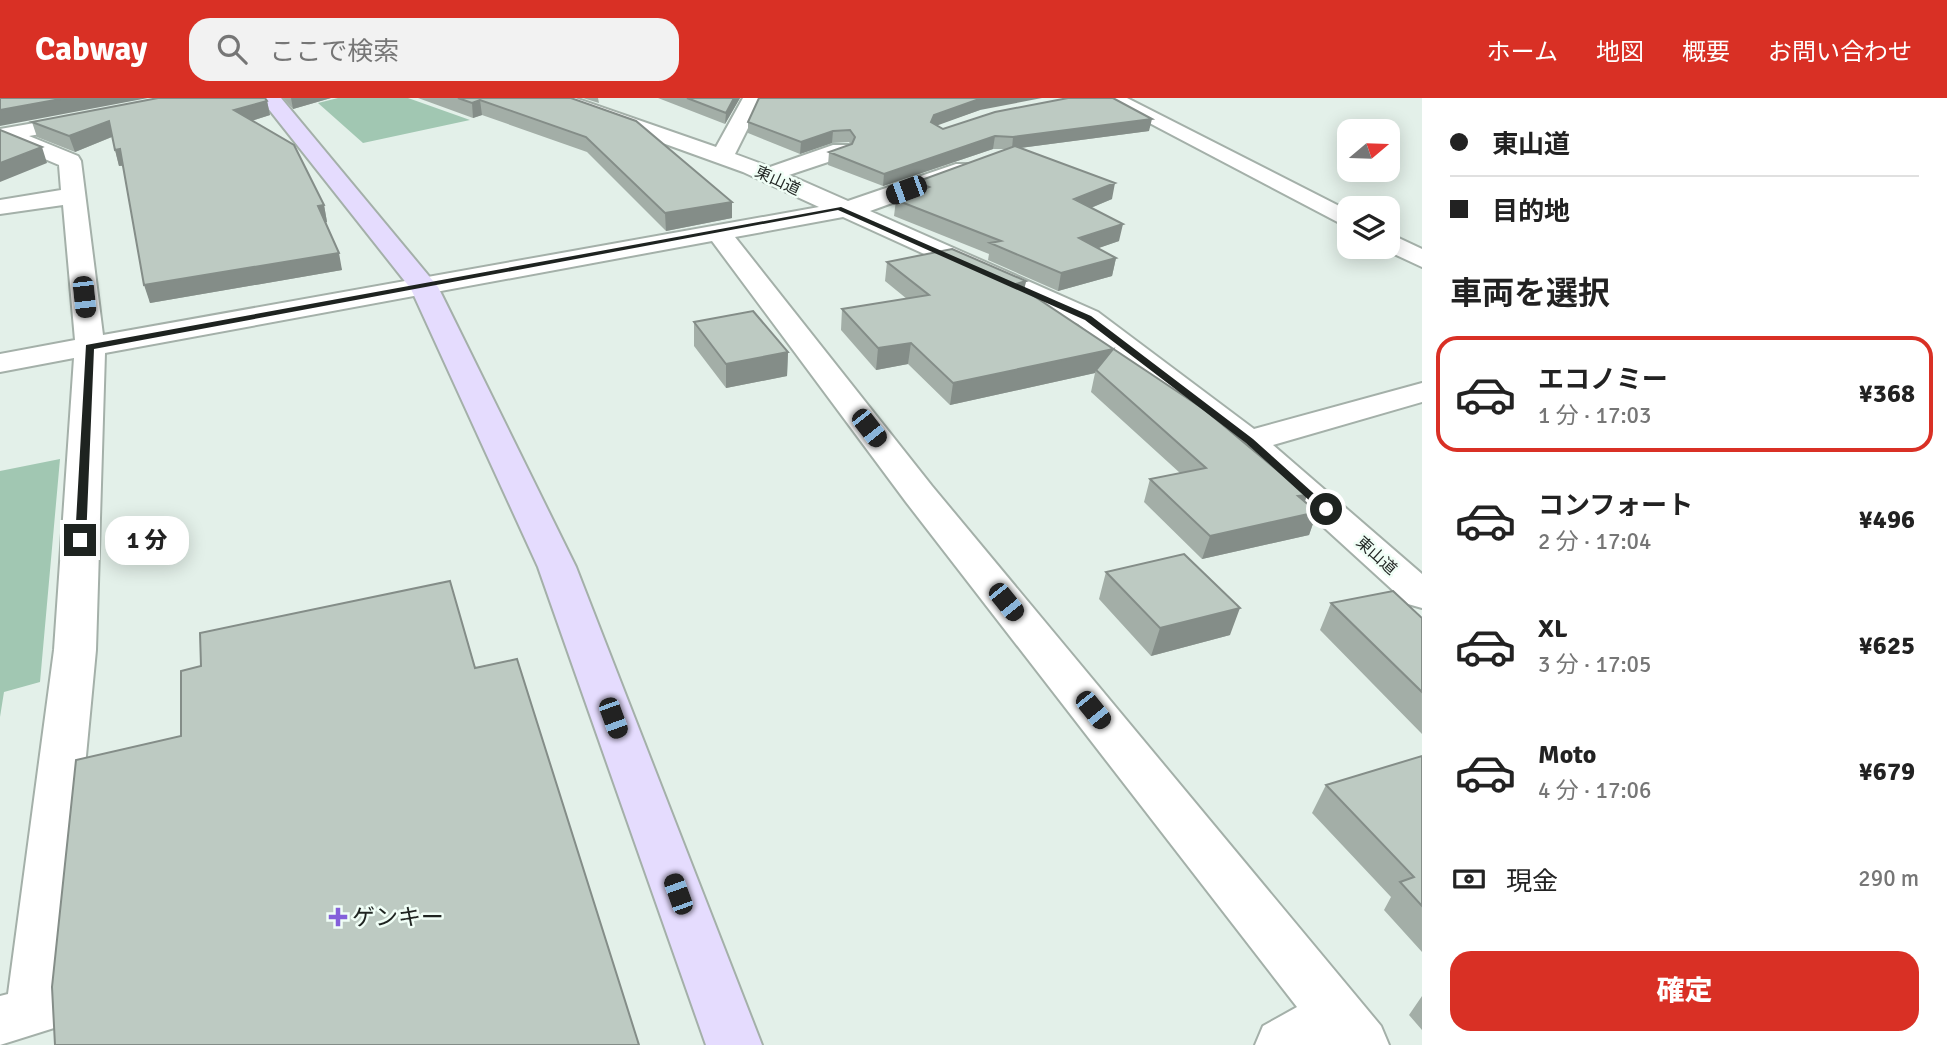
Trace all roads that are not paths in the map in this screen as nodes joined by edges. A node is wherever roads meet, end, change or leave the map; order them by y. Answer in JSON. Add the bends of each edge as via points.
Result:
{"nodes":[{"id":1,"x":270,"y":98,"type":"edge"},
{"id":2,"x":556,"y":98,"type":"edge"},
{"id":3,"x":753,"y":98,"type":"edge"},
{"id":4,"x":1112,"y":98,"type":"edge"},
{"id":5,"x":111,"y":116,"type":"edge"},
{"id":6,"x":841,"y":150,"type":"edge"},
{"id":7,"x":723,"y":156,"type":"junction"},
{"id":8,"x":989,"y":160,"type":"edge"},
{"id":9,"x":768,"y":175,"type":"junction"},
{"id":10,"x":72,"y":197,"type":"junction"},
{"id":11,"x":0,"y":207,"type":"edge"},
{"id":12,"x":839,"y":208,"type":"junction"},
{"id":13,"x":1337,"y":215,"type":"edge"},
{"id":14,"x":718,"y":231,"type":"junction"},
{"id":15,"x":1400,"y":247,"type":"edge"},
{"id":16,"x":1422,"y":259,"type":"edge"},
{"id":17,"x":424,"y":287,"type":"junction"},
{"id":18,"x":90,"y":347,"type":"junction"},
{"id":19,"x":0,"y":363,"type":"edge"},
{"id":20,"x":1422,"y":392,"type":"edge"},
{"id":21,"x":1249,"y":441,"type":"junction"},
{"id":22,"x":1422,"y":596,"type":"edge"},
{"id":23,"x":0,"y":1022,"type":"edge"},
{"id":24,"x":1349,"y":1029,"type":"edge"},
{"id":25,"x":734,"y":1045,"type":"edge"},
{"id":26,"x":1283,"y":1045,"type":"edge"}],
"edges":[{"from":1,"to":17,"type":"street"},
{"from":2,"to":7,"type":"street","name":"東山道"},
{"from":3,"to":7,"type":"street"},
{"from":4,"to":13,"type":"street"},
{"from":5,"to":10,"type":"street","via":[[5,134],[70,161]]},
{"from":6,"to":9,"type":"street"},
{"from":7,"to":9,"type":"street","name":"東山道"},
{"from":8,"to":12,"type":"street","via":[[859,207]]},
{"from":9,"to":12,"type":"street","name":"東山道"},
{"from":10,"to":11,"type":"street"},
{"from":10,"to":18,"type":"street"},
{"from":12,"to":14,"type":"street"},
{"from":12,"to":21,"type":"street","name":"東山道","via":[[1088,318]]},
{"from":14,"to":17,"type":"street"},
{"from":14,"to":24,"type":"street","via":[[928,505]]},
{"from":15,"to":16,"type":"street"},
{"from":17,"to":18,"type":"street"},
{"from":17,"to":25,"type":"street","via":[[557,567]]},
{"from":18,"to":19,"type":"street"},
{"from":18,"to":23,"type":"street","via":[[75,650],[34,1010]]},
{"from":20,"to":21,"type":"street"},
{"from":21,"to":22,"type":"street","name":"東山道"},
{"from":24,"to":26,"type":"street"}]}
